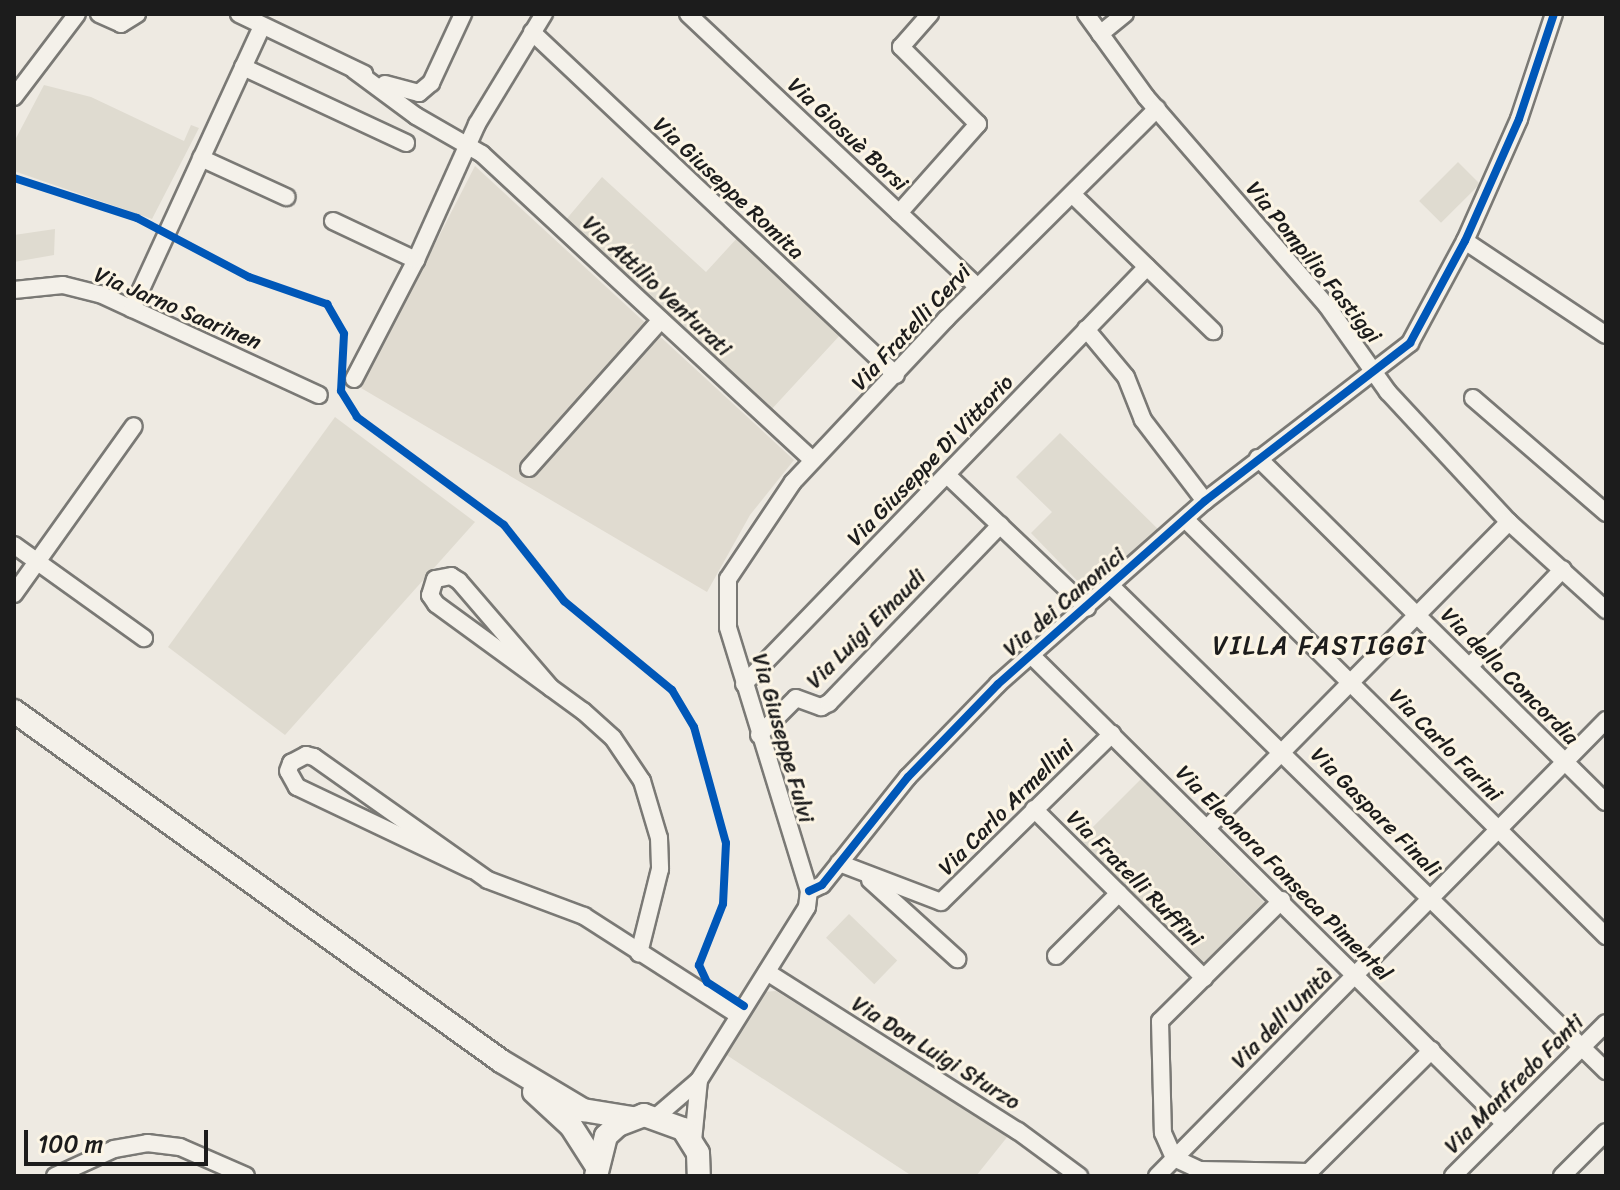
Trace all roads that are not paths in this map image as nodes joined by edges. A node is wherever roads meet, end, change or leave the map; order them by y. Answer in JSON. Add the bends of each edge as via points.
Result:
{"nodes":[{"id":1,"x":77,"y":14,"type":"edge"},
{"id":2,"x":99,"y":14,"type":"edge"},
{"id":3,"x":463,"y":14,"type":"edge"},
{"id":4,"x":542,"y":14,"type":"edge"},
{"id":5,"x":688,"y":14,"type":"edge"},
{"id":6,"x":930,"y":14,"type":"edge"},
{"id":7,"x":1086,"y":14,"type":"edge"},
{"id":8,"x":1125,"y":14,"type":"edge"},
{"id":9,"x":1554,"y":14,"type":"edge"},
{"id":10,"x":134,"y":15,"type":"edge"},
{"id":11,"x":235,"y":15,"type":"edge"},
{"id":12,"x":262,"y":26,"type":"junction"},
{"id":13,"x":532,"y":32,"type":"junction"},
{"id":14,"x":1100,"y":34,"type":"junction"},
{"id":15,"x":243,"y":67,"type":"junction"},
{"id":16,"x":354,"y":70,"type":"junction"},
{"id":17,"x":14,"y":97,"type":"edge"},
{"id":18,"x":1157,"y":109,"type":"junction"},
{"id":19,"x":406,"y":143,"type":"dead end"},
{"id":20,"x":468,"y":146,"type":"junction"},
{"id":21,"x":201,"y":158,"type":"junction"},
{"id":22,"x":1072,"y":194,"type":"junction"},
{"id":23,"x":286,"y":197,"type":"dead end"},
{"id":24,"x":899,"y":213,"type":"junction"},
{"id":25,"x":333,"y":221,"type":"dead end"},
{"id":26,"x":1465,"y":241,"type":"junction"},
{"id":27,"x":416,"y":260,"type":"junction"},
{"id":28,"x":1147,"y":267,"type":"junction"},
{"id":29,"x":978,"y":287,"type":"junction"},
{"id":30,"x":14,"y":290,"type":"edge"},
{"id":31,"x":132,"y":309,"type":"junction"},
{"id":32,"x":661,"y":320,"type":"junction"},
{"id":33,"x":1086,"y":329,"type":"junction"},
{"id":34,"x":1213,"y":331,"type":"dead end"},
{"id":35,"x":1606,"y":335,"type":"edge"},
{"id":36,"x":1373,"y":370,"type":"junction"},
{"id":37,"x":896,"y":375,"type":"junction"},
{"id":38,"x":354,"y":379,"type":"dead end"},
{"id":39,"x":319,"y":395,"type":"dead end"},
{"id":40,"x":1473,"y":398,"type":"dead end"},
{"id":41,"x":134,"y":426,"type":"dead end"},
{"id":42,"x":1258,"y":458,"type":"junction"},
{"id":43,"x":813,"y":461,"type":"junction"},
{"id":44,"x":529,"y":468,"type":"dead end"},
{"id":45,"x":947,"y":475,"type":"junction"},
{"id":46,"x":1205,"y":501,"type":"junction"},
{"id":47,"x":1606,"y":513,"type":"edge"},
{"id":48,"x":1185,"y":519,"type":"junction"},
{"id":49,"x":1509,"y":522,"type":"junction"},
{"id":50,"x":1000,"y":525,"type":"junction"},
{"id":51,"x":14,"y":545,"type":"edge"},
{"id":52,"x":37,"y":562,"type":"junction"},
{"id":53,"x":1563,"y":569,"type":"junction"},
{"id":54,"x":1112,"y":587,"type":"junction"},
{"id":55,"x":14,"y":594,"type":"edge"},
{"id":56,"x":724,"y":595,"type":"joint"},
{"id":57,"x":1604,"y":603,"type":"edge"},
{"id":58,"x":1087,"y":608,"type":"junction"},
{"id":59,"x":1418,"y":615,"type":"junction"},
{"id":60,"x":144,"y":638,"type":"dead end"},
{"id":61,"x":1031,"y":655,"type":"junction"},
{"id":62,"x":1470,"y":666,"type":"junction"},
{"id":63,"x":1351,"y":682,"type":"junction"},
{"id":64,"x":744,"y":684,"type":"junction"},
{"id":65,"x":551,"y":688,"type":"junction"},
{"id":66,"x":14,"y":711,"type":"edge"},
{"id":67,"x":1606,"y":720,"type":"edge"},
{"id":68,"x":1112,"y":734,"type":"junction"},
{"id":69,"x":759,"y":735,"type":"junction"},
{"id":70,"x":1284,"y":751,"type":"junction"},
{"id":71,"x":1566,"y":762,"type":"junction"},
{"id":72,"x":1606,"y":802,"type":"edge"},
{"id":73,"x":1034,"y":809,"type":"junction"},
{"id":74,"x":1207,"y":828,"type":"junction"},
{"id":75,"x":1501,"y":830,"type":"junction"},
{"id":76,"x":839,"y":863,"type":"junction"},
{"id":77,"x":472,"y":870,"type":"junction"},
{"id":78,"x":863,"y":873,"type":"junction"},
{"id":79,"x":809,"y":891,"type":"junction"},
{"id":80,"x":1119,"y":893,"type":"junction"},
{"id":81,"x":1433,"y":899,"type":"junction"},
{"id":82,"x":1282,"y":900,"type":"junction"},
{"id":83,"x":1606,"y":936,"type":"edge"},
{"id":84,"x":639,"y":953,"type":"junction"},
{"id":85,"x":1056,"y":956,"type":"dead end"},
{"id":86,"x":957,"y":959,"type":"dead end"},
{"id":87,"x":767,"y":972,"type":"junction"},
{"id":88,"x":1355,"y":975,"type":"junction"},
{"id":89,"x":1204,"y":978,"type":"junction"},
{"id":90,"x":738,"y":1015,"type":"junction"},
{"id":91,"x":1606,"y":1023,"type":"edge"},
{"id":92,"x":1582,"y":1047,"type":"junction"},
{"id":93,"x":1432,"y":1050,"type":"junction"},
{"id":94,"x":501,"y":1061,"type":"junction"},
{"id":95,"x":1606,"y":1071,"type":"edge"},
{"id":96,"x":699,"y":1080,"type":"junction"},
{"id":97,"x":657,"y":1116,"type":"junction"},
{"id":98,"x":632,"y":1118,"type":"junction"},
{"id":99,"x":1505,"y":1124,"type":"junction"},
{"id":100,"x":1606,"y":1132,"type":"edge"},
{"id":101,"x":693,"y":1141,"type":"junction"},
{"id":102,"x":1174,"y":1158,"type":"junction"},
{"id":103,"x":596,"y":1170,"type":"edge"},
{"id":104,"x":701,"y":1173,"type":"edge"},
{"id":105,"x":55,"y":1176,"type":"edge"},
{"id":106,"x":246,"y":1176,"type":"edge"},
{"id":107,"x":1079,"y":1176,"type":"edge"},
{"id":108,"x":1157,"y":1176,"type":"edge"},
{"id":109,"x":1453,"y":1176,"type":"edge"},
{"id":110,"x":1562,"y":1176,"type":"edge"}],
"edges":[{"from":1,"to":17,"type":"street"},
{"from":2,"to":10,"type":"street","via":[[112,24]]},
{"from":3,"to":16,"type":"street","via":[[431,83],[419,93],[402,93]]},
{"from":4,"to":13,"type":"street"},
{"from":5,"to":24,"type":"street","name":"Via Giosuè Borsi"},
{"from":6,"to":24,"type":"street","via":[[901,47],[978,124]]},
{"from":7,"to":14,"type":"street","name":"Via Pompilio Fastiggi"},
{"from":8,"to":14,"type":"street"},
{"from":9,"to":26,"type":"street","name":"Via dei Canonici","via":[[1519,119]]},
{"from":11,"to":12,"type":"street"},
{"from":12,"to":15,"type":"street"},
{"from":12,"to":16,"type":"street"},
{"from":13,"to":20,"type":"street"},
{"from":13,"to":37,"type":"street","name":"Via Giuseppe Romita"},
{"from":14,"to":18,"type":"street","name":"Via Pompilio Fastiggi"},
{"from":15,"to":19,"type":"street"},
{"from":15,"to":21,"type":"street"},
{"from":16,"to":20,"type":"street","name":"Via Attilio Venturati"},
{"from":18,"to":22,"type":"street","name":"Via Fratelli Cervi"},
{"from":18,"to":36,"type":"street","name":"Via Pompilio Fastiggi","via":[[1327,306]]},
{"from":20,"to":27,"type":"street"},
{"from":20,"to":32,"type":"street","name":"Via Attilio Venturati"},
{"from":21,"to":23,"type":"street"},
{"from":21,"to":31,"type":"street"},
{"from":22,"to":28,"type":"street"},
{"from":22,"to":29,"type":"street","name":"Via Fratelli Cervi"},
{"from":24,"to":29,"type":"street","name":"Via Giosuè Borsi"},
{"from":25,"to":27,"type":"street"},
{"from":26,"to":35,"type":"street"},
{"from":26,"to":36,"type":"street","name":"Via dei Canonici","via":[[1410,343]]},
{"from":27,"to":38,"type":"street"},
{"from":28,"to":33,"type":"street","name":"Via Giuseppe Di Vittorio"},
{"from":28,"to":34,"type":"street"},
{"from":29,"to":37,"type":"street","name":"Via Fratelli Cervi"},
{"from":30,"to":31,"type":"street","name":"Via Jarno Saarinen","via":[[63,285]]},
{"from":31,"to":39,"type":"street","name":"Via Jarno Saarinen"},
{"from":32,"to":43,"type":"street","name":"Via Attilio Venturati"},
{"from":32,"to":44,"type":"street"},
{"from":33,"to":45,"type":"street","name":"Via Giuseppe Di Vittorio"},
{"from":33,"to":46,"type":"street","via":[[1126,377],[1143,420]]},
{"from":36,"to":42,"type":"street","name":"Via dei Canonici"},
{"from":36,"to":49,"type":"street","name":"Via Pompilio Fastiggi"},
{"from":37,"to":43,"type":"street","name":"Via Fratelli Cervi"},
{"from":40,"to":47,"type":"street"},
{"from":41,"to":52,"type":"street"},
{"from":42,"to":46,"type":"street","name":"Via dei Canonici"},
{"from":42,"to":59,"type":"street","name":"Via della Concordia"},
{"from":43,"to":56,"type":"street","name":"Via Fratelli Cervi","via":[[763,521]]},
{"from":45,"to":50,"type":"street"},
{"from":45,"to":64,"type":"street","name":"Via Giuseppe Di Vittorio"},
{"from":46,"to":48,"type":"street","name":"Via dei Canonici"},
{"from":48,"to":54,"type":"street","name":"Via dei Canonici"},
{"from":48,"to":63,"type":"street","name":"Via Carlo Farini"},
{"from":49,"to":53,"type":"street","name":"Via Pompilio Fastiggi"},
{"from":49,"to":59,"type":"street","name":"Via della Concordia"},
{"from":50,"to":58,"type":"street"},
{"from":50,"to":69,"type":"street","name":"Via Luigi Einaudi","via":[[829,703],[821,707],[796,698]]},
{"from":51,"to":52,"type":"street"},
{"from":52,"to":55,"type":"street"},
{"from":52,"to":60,"type":"street"},
{"from":53,"to":57,"type":"street","name":"Via Pompilio Fastiggi"},
{"from":53,"to":62,"type":"street"},
{"from":54,"to":58,"type":"street","name":"Via dei Canonici"},
{"from":54,"to":70,"type":"street","name":"Via Gaspare Finali"},
{"from":56,"to":64,"type":"street","name":"Via Giuseppe Fulvi"},
{"from":58,"to":61,"type":"street","name":"Via dei Canonici"},
{"from":59,"to":62,"type":"street","name":"Via della Concordia"},
{"from":59,"to":63,"type":"street"},
{"from":61,"to":68,"type":"street","name":"Via Eleonora Fonseca Pimentel"},
{"from":61,"to":76,"type":"street","name":"Via dei Canonici","via":[[908,777]]},
{"from":62,"to":71,"type":"street","name":"Via della Concordia"},
{"from":63,"to":70,"type":"street"},
{"from":63,"to":75,"type":"street","name":"Via Carlo Farini"},
{"from":64,"to":69,"type":"street","name":"Via Giuseppe Fulvi"},
{"from":65,"to":65,"type":"street","via":[[459,581],[451,576],[435,579],[430,595],[436,604]]},
{"from":65,"to":84,"type":"street","via":[[613,738],[652,807],[660,869]]},
{"from":66,"to":94,"type":"main road"},
{"from":67,"to":71,"type":"street","name":"Via dell'Unità"},
{"from":68,"to":73,"type":"street","name":"Via Carlo Armellini"},
{"from":68,"to":74,"type":"street","name":"Via Eleonora Fonseca Pimentel"},
{"from":69,"to":79,"type":"street","name":"Via Giuseppe Fulvi"},
{"from":70,"to":74,"type":"street"},
{"from":70,"to":81,"type":"street","name":"Via Gaspare Finali"},
{"from":71,"to":72,"type":"street","name":"Via della Concordia"},
{"from":71,"to":75,"type":"street","name":"Via dell'Unità"},
{"from":73,"to":78,"type":"street","name":"Via Carlo Armellini","via":[[941,902]]},
{"from":73,"to":80,"type":"street","name":"Via Fratelli Ruffini"},
{"from":74,"to":82,"type":"street","name":"Via Eleonora Fonseca Pimentel"},
{"from":75,"to":81,"type":"street","name":"Via dell'Unità"},
{"from":75,"to":83,"type":"street","name":"Via Carlo Farini"},
{"from":76,"to":78,"type":"street","name":"Via Carlo Armellini"},
{"from":76,"to":79,"type":"street","name":"Via dei Canonici","via":[[822,885]]},
{"from":77,"to":77,"type":"street","via":[[314,757],[291,763],[288,771],[297,787]]},
{"from":77,"to":84,"type":"street","via":[[505,888],[584,916]]},
{"from":78,"to":86,"type":"street"},
{"from":79,"to":87,"type":"street","name":"Via dei Canonici","via":[[807,907]]},
{"from":80,"to":85,"type":"street"},
{"from":80,"to":89,"type":"street","name":"Via Fratelli Ruffini"},
{"from":81,"to":88,"type":"street","name":"Via dell'Unità"},
{"from":81,"to":92,"type":"street","name":"Via Gaspare Finali"},
{"from":82,"to":88,"type":"street","name":"Via Eleonora Fonseca Pimentel"},
{"from":82,"to":89,"type":"street"},
{"from":84,"to":90,"type":"street"},
{"from":87,"to":90,"type":"street","name":"Via dei Canonici"},
{"from":87,"to":107,"type":"street","name":"Via Don Luigi Sturzo","via":[[1018,1131]]},
{"from":88,"to":93,"type":"street","name":"Via Eleonora Fonseca Pimentel"},
{"from":88,"to":102,"type":"street","name":"Via dell'Unità"},
{"from":89,"to":102,"type":"street","via":[[1160,1021],[1163,1133]]},
{"from":90,"to":96,"type":"street","name":"Via dei Canonici"},
{"from":91,"to":92,"type":"street","name":"Via Manfredo Fanti"},
{"from":92,"to":95,"type":"street","name":"Via Gaspare Finali"},
{"from":92,"to":99,"type":"street","name":"Via Manfredo Fanti"},
{"from":93,"to":99,"type":"street","name":"Via Eleonora Fonseca Pimentel"},
{"from":93,"to":102,"type":"street","via":[[1309,1172],[1200,1170]]},
{"from":94,"to":98,"type":"main road","via":[[583,1110]]},
{"from":94,"to":103,"type":"main road","via":[[571,1126]]},
{"from":96,"to":97,"type":"street","name":"Via dei Canonici"},
{"from":96,"to":101,"type":"street","name":"Via dei Canonici"},
{"from":97,"to":98,"type":"main road"},
{"from":97,"to":101,"type":"main road"},
{"from":98,"to":103,"type":"main road","via":[[606,1136]]},
{"from":99,"to":109,"type":"street","name":"Via Manfredo Fanti"},
{"from":100,"to":110,"type":"street"},
{"from":101,"to":104,"type":"main road"},
{"from":102,"to":108,"type":"street","name":"Via dell'Unità"},
{"from":105,"to":106,"type":"street","via":[[114,1149],[147,1143],[180,1147]]}]}
